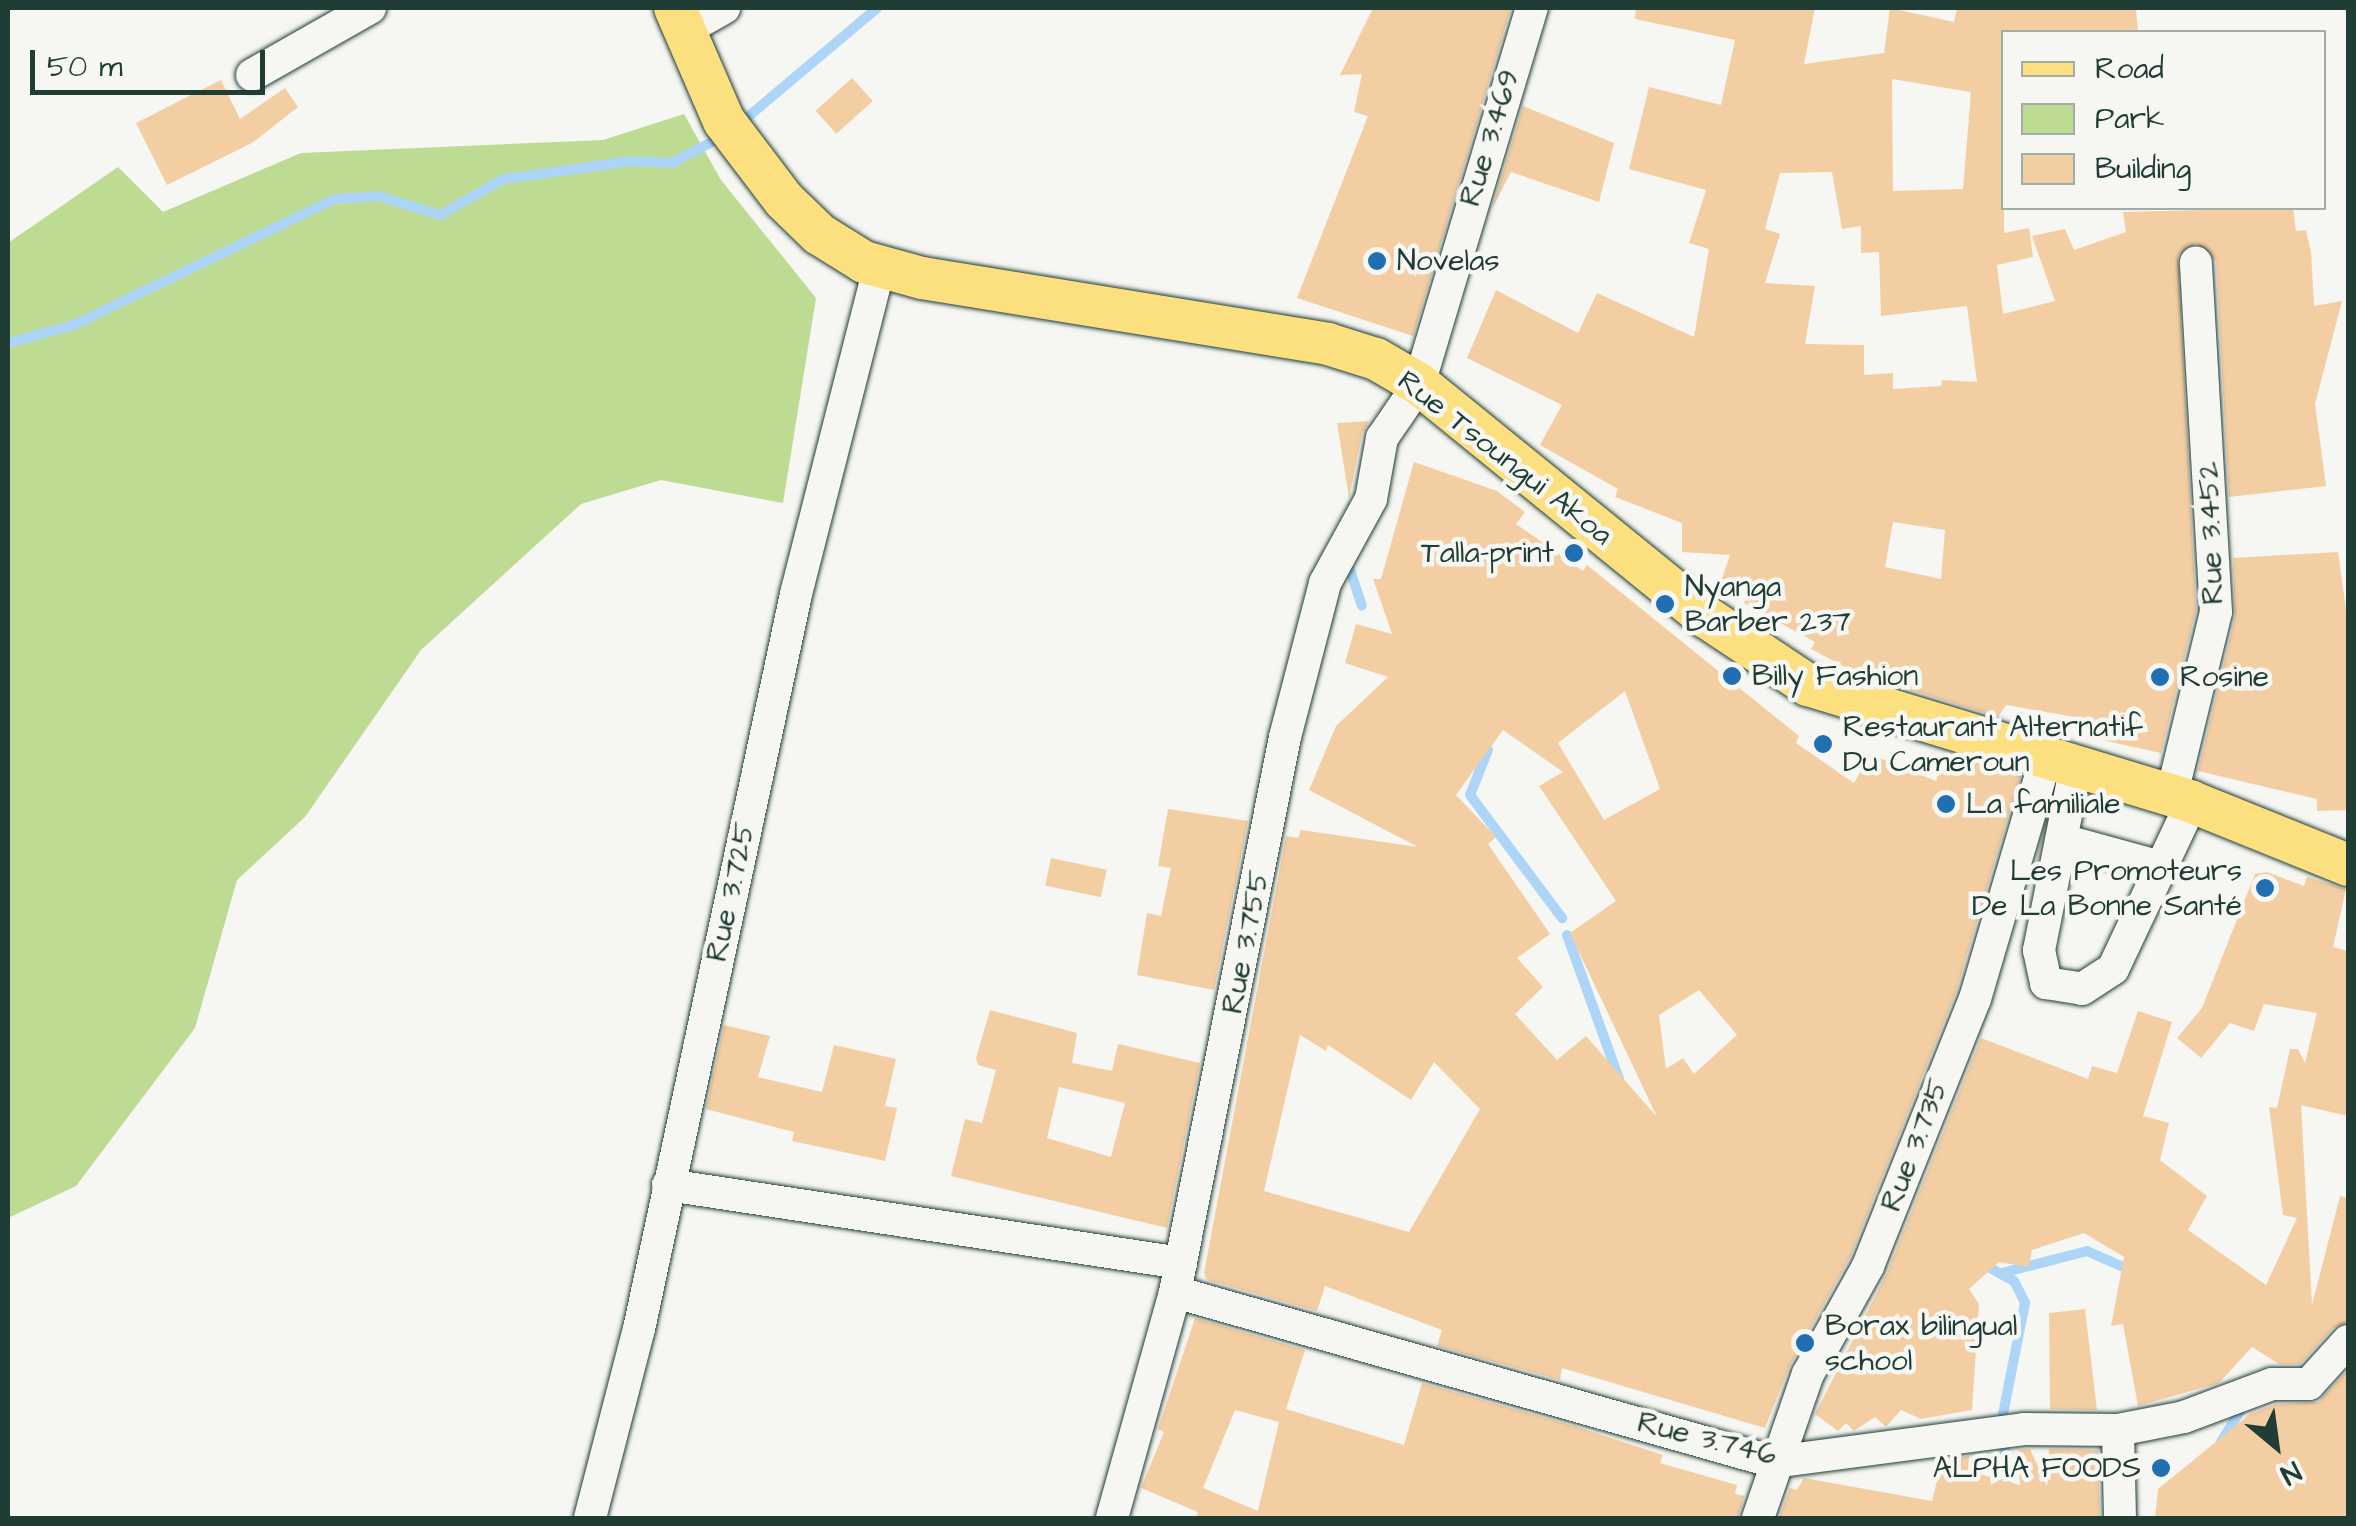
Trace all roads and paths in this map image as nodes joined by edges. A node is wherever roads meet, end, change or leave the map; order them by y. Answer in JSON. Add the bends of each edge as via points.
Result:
{"nodes":[{"id":1,"x":370,"y":8,"type":"edge"},
{"id":2,"x":724,"y":8,"type":"edge"},
{"id":3,"x":1532,"y":8,"type":"edge"},
{"id":4,"x":680,"y":19,"type":"edge"},
{"id":5,"x":252,"y":75,"type":"dead end"},
{"id":6,"x":2196,"y":263,"type":"dead end"},
{"id":7,"x":880,"y":268,"type":"junction"},
{"id":8,"x":1419,"y":384,"type":"junction"},
{"id":9,"x":2060,"y":765,"type":"junction"},
{"id":10,"x":2181,"y":800,"type":"junction"},
{"id":11,"x":2062,"y":840,"type":"junction"},
{"id":12,"x":2348,"y":866,"type":"edge"},
{"id":13,"x":2161,"y":867,"type":"junction"},
{"id":14,"x":668,"y":1186,"type":"junction"},
{"id":15,"x":1178,"y":1278,"type":"junction"},
{"id":16,"x":2348,"y":1341,"type":"edge"},
{"id":17,"x":2118,"y":1430,"type":"junction"},
{"id":18,"x":1774,"y":1462,"type":"junction"},
{"id":19,"x":1123,"y":1516,"type":"edge"},
{"id":20,"x":590,"y":1518,"type":"edge"},
{"id":21,"x":1758,"y":1518,"type":"edge"},
{"id":22,"x":2120,"y":1518,"type":"edge"}],
"edges":[{"from":1,"to":5,"type":"street"},
{"from":2,"to":4,"type":"street"},
{"from":3,"to":8,"type":"street","name":"Rue 3.469"},
{"from":4,"to":7,"type":"main road","name":"Rue Tsoungui Akoa","via":[[724,120],[784,200],[818,234]]},
{"from":6,"to":10,"type":"street","name":"Rue 3.452","via":[[2216,612]]},
{"from":7,"to":8,"type":"main road","name":"Rue Tsoungui Akoa","via":[[1328,344]]},
{"from":7,"to":14,"type":"street","name":"Rue 3.725","via":[[796,594]]},
{"from":8,"to":9,"type":"main road","name":"Rue Tsoungui Akoa","via":[[1755,654],[1808,685]]},
{"from":8,"to":15,"type":"street","name":"Rue 3.755","via":[[1382,438],[1371,499],[1325,583],[1285,737]]},
{"from":9,"to":10,"type":"main road","name":"Rue Tsoungui Akoa"},
{"from":9,"to":11,"type":"street"},
{"from":9,"to":18,"type":"street","name":"Rue 3.735","via":[[1868,1266],[1808,1374]]},
{"from":10,"to":12,"type":"main road","name":"Rue Tsoungui Akoa"},
{"from":10,"to":13,"type":"street","name":"Rue 3.452"},
{"from":11,"to":13,"type":"street"},
{"from":11,"to":13,"type":"street","name":"Rue 3.452","via":[[2039,950],[2046,983],[2099,984],[2113,969]]},
{"from":14,"to":15,"type":"street","name":"Rue 3.746"},
{"from":14,"to":20,"type":"street","name":"Rue 3.725"},
{"from":15,"to":18,"type":"street","name":"Rue 3.746"},
{"from":15,"to":19,"type":"street","name":"Rue 3.755"},
{"from":16,"to":17,"type":"street","name":"Rue 3.746","via":[[2309,1384],[2272,1384],[2184,1417]]},
{"from":17,"to":18,"type":"street","name":"Rue 3.746","via":[[2024,1429]]},
{"from":17,"to":22,"type":"street"},
{"from":18,"to":21,"type":"street","name":"Rue 3.735"}]}
